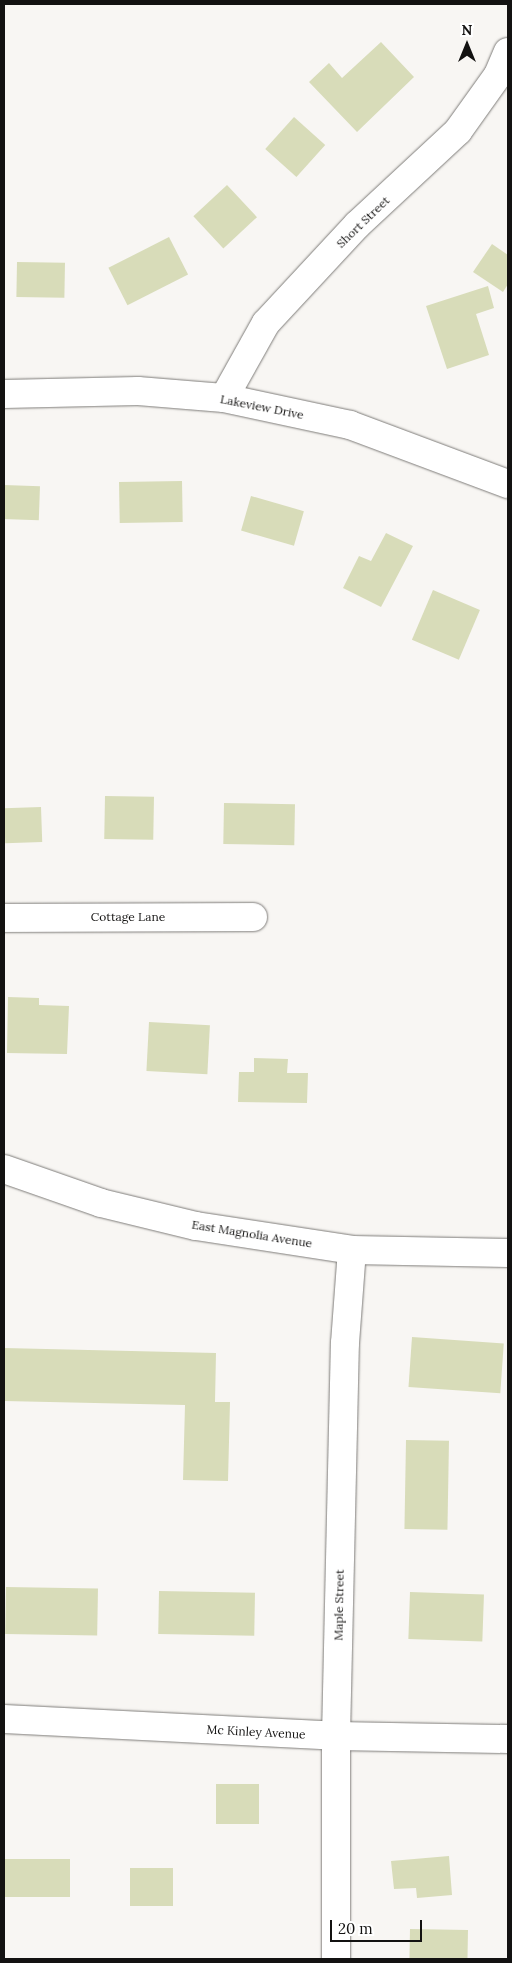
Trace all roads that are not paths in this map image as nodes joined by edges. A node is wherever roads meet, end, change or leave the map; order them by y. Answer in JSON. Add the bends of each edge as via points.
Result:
{"nodes":[{"id":1,"x":508,"y":52,"type":"edge"},
{"id":2,"x":4,"y":394,"type":"edge"},
{"id":3,"x":224,"y":398,"type":"junction"},
{"id":4,"x":508,"y":484,"type":"edge"},
{"id":5,"x":253,"y":917,"type":"dead end"},
{"id":6,"x":4,"y":918,"type":"edge"},
{"id":7,"x":4,"y":1169,"type":"edge"},
{"id":8,"x":352,"y":1250,"type":"junction"},
{"id":9,"x":508,"y":1253,"type":"edge"},
{"id":10,"x":4,"y":1719,"type":"edge"},
{"id":11,"x":336,"y":1736,"type":"junction"},
{"id":12,"x":508,"y":1739,"type":"edge"},
{"id":13,"x":336,"y":1959,"type":"edge"}],
"edges":[{"from":1,"to":3,"type":"street","name":"Short Street","via":[[498,74],[458,131],[357,225],[266,323]]},
{"from":2,"to":3,"type":"street","name":"Lakeview Drive","via":[[138,391]]},
{"from":3,"to":4,"type":"street","name":"Lakeview Drive","via":[[350,425]]},
{"from":5,"to":6,"type":"street","name":"Cottage Lane"},
{"from":7,"to":8,"type":"street","name":"East Magnolia Avenue","via":[[101,1203],[196,1226]]},
{"from":8,"to":9,"type":"street","name":"East Magnolia Avenue"},
{"from":8,"to":11,"type":"street","name":"Maple Street","via":[[345,1343]]},
{"from":10,"to":11,"type":"street","name":"Mc Kinley Avenue"},
{"from":11,"to":12,"type":"street","name":"Mc Kinley Avenue"},
{"from":11,"to":13,"type":"street","name":"Maple Street"}]}
